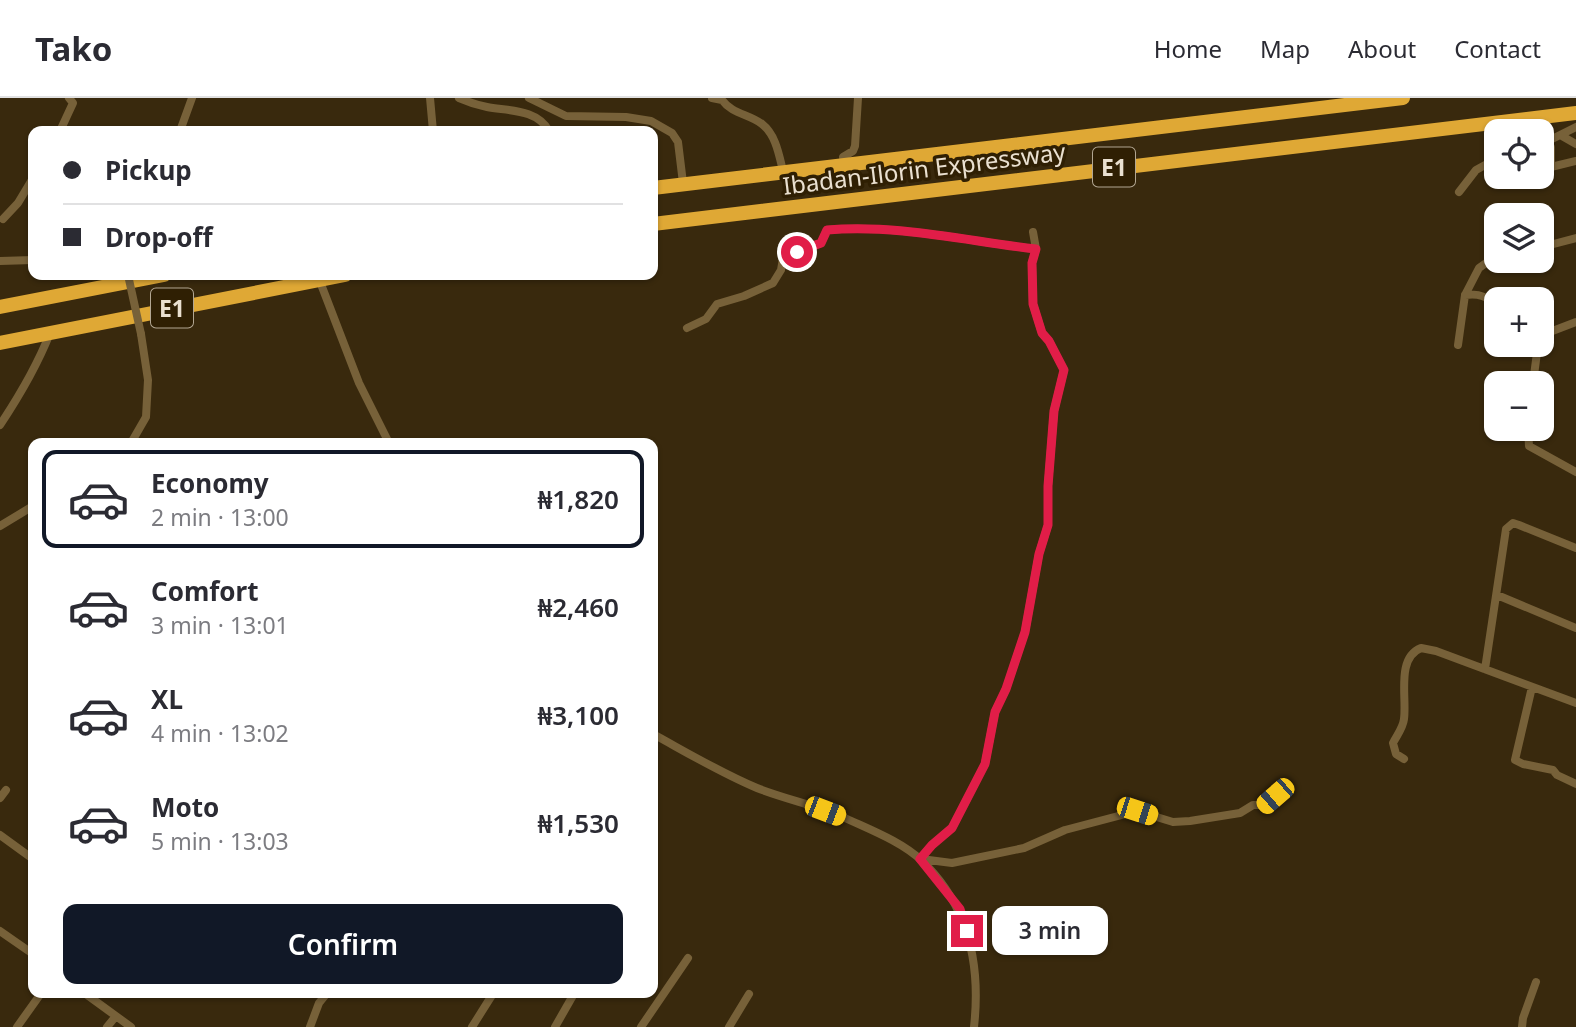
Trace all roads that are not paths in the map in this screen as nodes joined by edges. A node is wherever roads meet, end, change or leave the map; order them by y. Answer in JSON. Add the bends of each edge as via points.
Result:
{"nodes":[{"id":1,"x":69,"y":98,"type":"edge"},
{"id":2,"x":192,"y":98,"type":"edge"},
{"id":3,"x":430,"y":98,"type":"edge"},
{"id":4,"x":459,"y":98,"type":"edge"},
{"id":5,"x":529,"y":98,"type":"edge"},
{"id":6,"x":712,"y":98,"type":"edge"},
{"id":7,"x":858,"y":98,"type":"edge"},
{"id":8,"x":1403,"y":98,"type":"edge"},
{"id":9,"x":1576,"y":113,"type":"edge"},
{"id":10,"x":185,"y":118,"type":"junction"},
{"id":11,"x":62,"y":126,"type":"edge"},
{"id":12,"x":178,"y":126,"type":"edge"},
{"id":13,"x":182,"y":126,"type":"edge"},
{"id":14,"x":433,"y":126,"type":"edge"},
{"id":15,"x":544,"y":126,"type":"edge"},
{"id":16,"x":1576,"y":127,"type":"edge"},
{"id":17,"x":1562,"y":136,"type":"junction"},
{"id":18,"x":1554,"y":139,"type":"edge"},
{"id":19,"x":1576,"y":144,"type":"edge"},
{"id":20,"x":1576,"y":161,"type":"edge"},
{"id":21,"x":844,"y":164,"type":"junction"},
{"id":22,"x":1484,"y":166,"type":"edge"},
{"id":23,"x":1554,"y":166,"type":"edge"},
{"id":24,"x":783,"y":171,"type":"junction"},
{"id":25,"x":683,"y":183,"type":"junction"},
{"id":26,"x":28,"y":186,"type":"edge"},
{"id":27,"x":658,"y":187,"type":"edge"},
{"id":28,"x":1459,"y":192,"type":"dead end"},
{"id":29,"x":3,"y":219,"type":"dead end"},
{"id":30,"x":658,"y":223,"type":"edge"},
{"id":31,"x":1033,"y":232,"type":"dead end"},
{"id":32,"x":1576,"y":238,"type":"edge"},
{"id":33,"x":1554,"y":244,"type":"edge"},
{"id":34,"x":1036,"y":249,"type":"junction"},
{"id":35,"x":28,"y":260,"type":"edge"},
{"id":36,"x":0,"y":261,"type":"edge"},
{"id":37,"x":1484,"y":264,"type":"edge"},
{"id":38,"x":129,"y":280,"type":"edge"},
{"id":39,"x":138,"y":280,"type":"edge"},
{"id":40,"x":314,"y":280,"type":"edge"},
{"id":41,"x":319,"y":280,"type":"edge"},
{"id":42,"x":1465,"y":295,"type":"junction"},
{"id":43,"x":1484,"y":297,"type":"edge"},
{"id":44,"x":0,"y":307,"type":"edge"},
{"id":45,"x":1576,"y":322,"type":"edge"},
{"id":46,"x":687,"y":328,"type":"dead end"},
{"id":47,"x":1554,"y":330,"type":"edge"},
{"id":48,"x":50,"y":333,"type":"junction"},
{"id":49,"x":0,"y":343,"type":"edge"},
{"id":50,"x":1458,"y":345,"type":"dead end"},
{"id":51,"x":0,"y":425,"type":"edge"},
{"id":52,"x":134,"y":438,"type":"edge"},
{"id":53,"x":386,"y":438,"type":"edge"},
{"id":54,"x":1527,"y":441,"type":"edge"},
{"id":55,"x":1576,"y":472,"type":"edge"},
{"id":56,"x":28,"y":509,"type":"edge"},
{"id":57,"x":0,"y":526,"type":"edge"},
{"id":58,"x":1576,"y":548,"type":"edge"},
{"id":59,"x":1497,"y":596,"type":"junction"},
{"id":60,"x":1576,"y":628,"type":"edge"},
{"id":61,"x":1485,"y":670,"type":"junction"},
{"id":62,"x":1532,"y":687,"type":"junction"},
{"id":63,"x":1576,"y":703,"type":"edge"},
{"id":64,"x":658,"y":737,"type":"edge"},
{"id":65,"x":1404,"y":759,"type":"dead end"},
{"id":66,"x":1576,"y":784,"type":"edge"},
{"id":67,"x":6,"y":790,"type":"dead end"},
{"id":68,"x":1289,"y":790,"type":"dead end"},
{"id":69,"x":0,"y":798,"type":"edge"},
{"id":70,"x":0,"y":835,"type":"edge"},
{"id":71,"x":28,"y":855,"type":"edge"},
{"id":72,"x":920,"y":859,"type":"junction"},
{"id":73,"x":0,"y":931,"type":"edge"},
{"id":74,"x":28,"y":951,"type":"edge"},
{"id":75,"x":688,"y":958,"type":"dead end"},
{"id":76,"x":1536,"y":982,"type":"dead end"},
{"id":77,"x":749,"y":994,"type":"dead end"},
{"id":78,"x":38,"y":998,"type":"edge"},
{"id":79,"x":93,"y":998,"type":"edge"},
{"id":80,"x":323,"y":998,"type":"edge"},
{"id":81,"x":491,"y":998,"type":"edge"},
{"id":82,"x":572,"y":998,"type":"edge"},
{"id":83,"x":116,"y":1016,"type":"junction"},
{"id":84,"x":17,"y":1027,"type":"edge"},
{"id":85,"x":107,"y":1027,"type":"edge"},
{"id":86,"x":131,"y":1027,"type":"edge"},
{"id":87,"x":310,"y":1027,"type":"edge"},
{"id":88,"x":472,"y":1027,"type":"edge"},
{"id":89,"x":555,"y":1027,"type":"edge"},
{"id":90,"x":641,"y":1027,"type":"edge"},
{"id":91,"x":729,"y":1027,"type":"edge"},
{"id":92,"x":974,"y":1027,"type":"edge"},
{"id":93,"x":1522,"y":1027,"type":"edge"}],
"edges":[{"from":1,"to":11,"type":"street","via":[[73,103]]},
{"from":2,"to":10,"type":"street"},
{"from":3,"to":14,"type":"street"},
{"from":4,"to":15,"type":"street","via":[[536,117]]},
{"from":5,"to":25,"type":"street","via":[[566,116],[652,121],[678,142]]},
{"from":6,"to":24,"type":"street","via":[[762,124],[774,140]]},
{"from":7,"to":21,"type":"street","via":[[855,146],[843,157]]},
{"from":8,"to":21,"type":"highway","name":"Ibadan-Ilorin Expressway","number":"E1"},
{"from":9,"to":30,"type":"highway","name":"Ibadan-Ilorin Expressway","number":"E1"},
{"from":10,"to":12,"type":"street"},
{"from":10,"to":13,"type":"street"},
{"from":16,"to":17,"type":"street"},
{"from":17,"to":18,"type":"street"},
{"from":17,"to":19,"type":"street"},
{"from":20,"to":23,"type":"street"},
{"from":21,"to":24,"type":"highway","name":"Ibadan-Ilorin Expressway","number":"E1"},
{"from":22,"to":28,"type":"street"},
{"from":24,"to":25,"type":"highway","name":"Ibadan-Ilorin Expressway","number":"E1"},
{"from":25,"to":27,"type":"highway","name":"Ibadan-Ilorin Expressway","number":"E1"},
{"from":26,"to":29,"type":"street"},
{"from":31,"to":34,"type":"street"},
{"from":32,"to":33,"type":"street"},
{"from":34,"to":46,"type":"street","via":[[921,234],[827,230],[821,243],[784,253],[782,270],[773,283],[717,304],[706,319]]},
{"from":34,"to":72,"type":"street","via":[[1033,304],[1042,333],[1064,370],[1054,411],[1048,525],[1025,632],[995,712],[985,764],[952,828]]},
{"from":35,"to":36,"type":"street"},
{"from":37,"to":42,"type":"street"},
{"from":38,"to":52,"type":"street","bridge":true,"via":[[148,380],[146,417]]},
{"from":39,"to":44,"type":"highway","number":"E1"},
{"from":40,"to":48,"type":"highway","number":"E1"},
{"from":41,"to":53,"type":"street"},
{"from":42,"to":43,"type":"street"},
{"from":42,"to":50,"type":"street"},
{"from":45,"to":47,"type":"street"},
{"from":48,"to":49,"type":"highway","number":"E1"},
{"from":48,"to":51,"type":"street","via":[[21,395]]},
{"from":54,"to":55,"type":"street"},
{"from":56,"to":57,"type":"street"},
{"from":58,"to":59,"type":"street","via":[[1520,525],[1509,525]]},
{"from":59,"to":60,"type":"street"},
{"from":59,"to":61,"type":"street"},
{"from":61,"to":62,"type":"street"},
{"from":61,"to":65,"type":"street","via":[[1427,649],[1412,653],[1406,664],[1404,720],[1392,743]]},
{"from":62,"to":63,"type":"street"},
{"from":62,"to":66,"type":"street","via":[[1515,760],[1553,770]]},
{"from":64,"to":72,"type":"street","via":[[757,788],[842,817]]},
{"from":67,"to":69,"type":"street"},
{"from":68,"to":72,"type":"street","via":[[1264,806],[1253,805],[1240,813],[1173,822],[1137,811],[1065,830],[1024,848],[952,863]]},
{"from":70,"to":71,"type":"street"},
{"from":72,"to":92,"type":"street","via":[[960,909],[976,987]]},
{"from":73,"to":74,"type":"street"},
{"from":75,"to":90,"type":"street"},
{"from":76,"to":93,"type":"street"},
{"from":77,"to":91,"type":"street"},
{"from":78,"to":84,"type":"street"},
{"from":79,"to":83,"type":"street"},
{"from":80,"to":87,"type":"street"},
{"from":81,"to":88,"type":"street"},
{"from":82,"to":89,"type":"street"},
{"from":83,"to":85,"type":"street"},
{"from":83,"to":86,"type":"street"}]}
